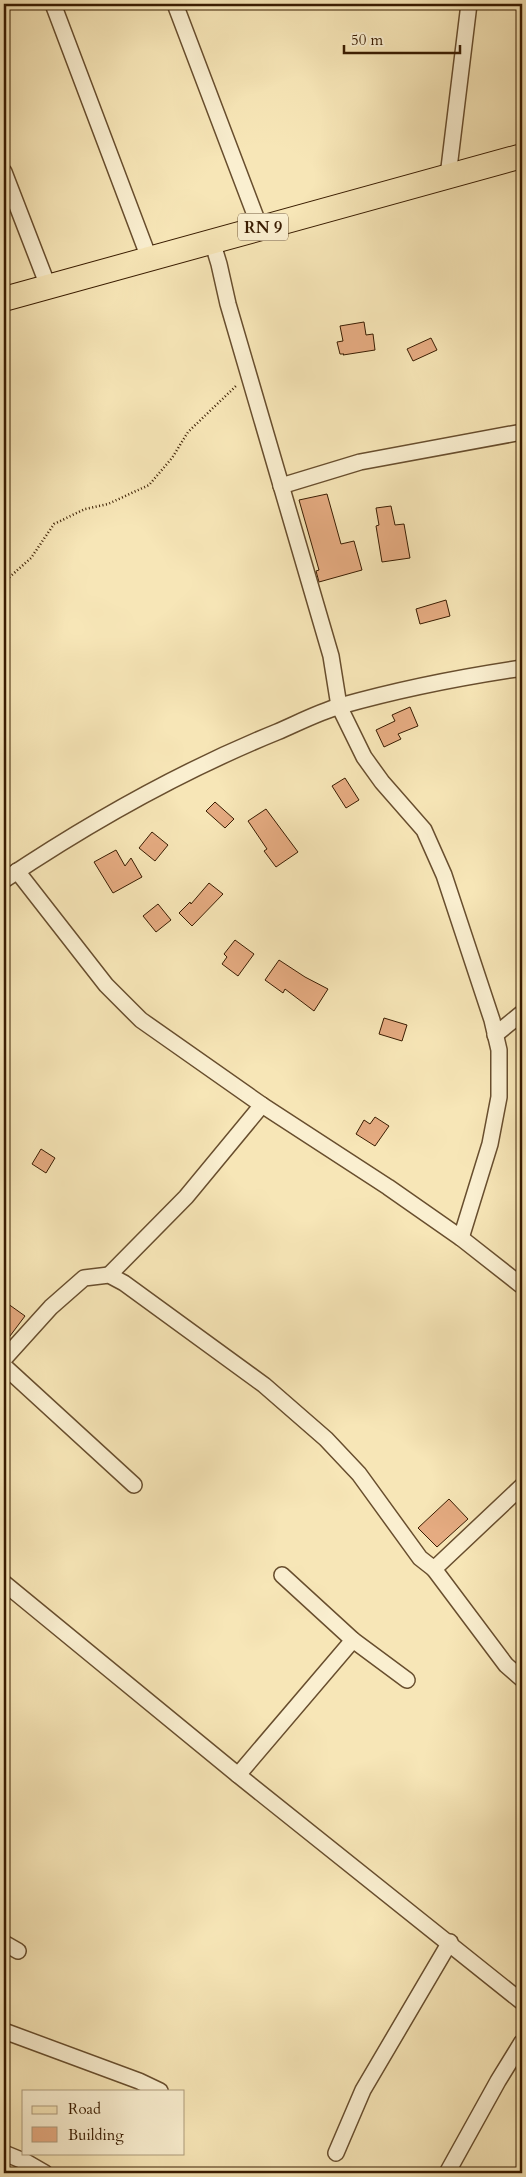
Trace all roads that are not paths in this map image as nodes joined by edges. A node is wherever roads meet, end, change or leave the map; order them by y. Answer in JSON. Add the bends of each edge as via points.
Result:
{"nodes":[{"id":1,"x":53,"y":4,"type":"edge"},
{"id":2,"x":175,"y":4,"type":"edge"},
{"id":3,"x":469,"y":4,"type":"edge"},
{"id":4,"x":522,"y":156,"type":"edge"},
{"id":5,"x":4,"y":172,"type":"edge"},
{"id":6,"x":448,"y":176,"type":"junction"},
{"id":7,"x":260,"y":228,"type":"junction"},
{"id":8,"x":212,"y":241,"type":"junction"},
{"id":9,"x":150,"y":258,"type":"junction"},
{"id":10,"x":48,"y":286,"type":"junction"},
{"id":11,"x":4,"y":299,"type":"edge"},
{"id":12,"x":522,"y":432,"type":"edge"},
{"id":13,"x":281,"y":486,"type":"junction"},
{"id":14,"x":522,"y":668,"type":"edge"},
{"id":15,"x":339,"y":706,"type":"junction"},
{"id":16,"x":17,"y":871,"type":"junction"},
{"id":17,"x":4,"y":880,"type":"edge"},
{"id":18,"x":522,"y":1013,"type":"edge"},
{"id":19,"x":495,"y":1035,"type":"junction"},
{"id":20,"x":262,"y":1105,"type":"junction"},
{"id":21,"x":461,"y":1238,"type":"junction"},
{"id":22,"x":109,"y":1275,"type":"junction"},
{"id":23,"x":522,"y":1286,"type":"edge"},
{"id":24,"x":4,"y":1359,"type":"edge"},
{"id":25,"x":4,"y":1366,"type":"edge"},
{"id":26,"x":134,"y":1485,"type":"dead end"},
{"id":27,"x":522,"y":1486,"type":"edge"},
{"id":28,"x":434,"y":1569,"type":"junction"},
{"id":29,"x":282,"y":1575,"type":"dead end"},
{"id":30,"x":4,"y":1583,"type":"edge"},
{"id":31,"x":353,"y":1640,"type":"junction"},
{"id":32,"x":522,"y":1679,"type":"edge"},
{"id":33,"x":408,"y":1680,"type":"dead end"},
{"id":34,"x":238,"y":1775,"type":"junction"},
{"id":35,"x":450,"y":1942,"type":"junction"},
{"id":36,"x":4,"y":1943,"type":"edge"},
{"id":37,"x":18,"y":1951,"type":"dead end"},
{"id":38,"x":522,"y":2002,"type":"edge"},
{"id":39,"x":4,"y":2031,"type":"edge"},
{"id":40,"x":522,"y":2042,"type":"edge"},
{"id":41,"x":158,"y":2090,"type":"edge"},
{"id":42,"x":4,"y":2153,"type":"edge"},
{"id":43,"x":336,"y":2153,"type":"dead end"},
{"id":44,"x":45,"y":2173,"type":"edge"},
{"id":45,"x":448,"y":2173,"type":"edge"}],
"edges":[{"from":1,"to":9,"type":"street"},
{"from":2,"to":7,"type":"street"},
{"from":3,"to":6,"type":"street"},
{"from":4,"to":6,"type":"main road","number":"RN 9"},
{"from":5,"to":10,"type":"street"},
{"from":6,"to":7,"type":"main road","number":"RN 9"},
{"from":7,"to":8,"type":"main road","number":"RN 9"},
{"from":8,"to":9,"type":"main road","number":"RN 9"},
{"from":8,"to":13,"type":"street"},
{"from":9,"to":10,"type":"main road","number":"RN 9"},
{"from":10,"to":11,"type":"main road","number":"RN 9"},
{"from":12,"to":13,"type":"street","via":[[360,462]]},
{"from":13,"to":15,"type":"street","via":[[331,656]]},
{"from":14,"to":15,"type":"street","via":[[442,680]]},
{"from":15,"to":16,"type":"street","via":[[236,748],[100,820]]},
{"from":15,"to":19,"type":"street","via":[[364,757],[424,830],[444,874]]},
{"from":16,"to":17,"type":"street"},
{"from":16,"to":20,"type":"street","via":[[120,1000],[141,1020]]},
{"from":18,"to":19,"type":"street"},
{"from":19,"to":21,"type":"street","via":[[499,1050],[499,1097],[490,1144]]},
{"from":20,"to":21,"type":"street"},
{"from":20,"to":22,"type":"street","via":[[186,1197]]},
{"from":21,"to":23,"type":"street"},
{"from":22,"to":24,"type":"street","via":[[84,1278],[51,1307]]},
{"from":22,"to":28,"type":"street","via":[[264,1386],[326,1439],[359,1474],[420,1558]]},
{"from":25,"to":26,"type":"street"},
{"from":27,"to":28,"type":"street"},
{"from":28,"to":32,"type":"street","via":[[506,1665]]},
{"from":29,"to":31,"type":"street"},
{"from":30,"to":34,"type":"street"},
{"from":31,"to":33,"type":"street"},
{"from":31,"to":34,"type":"street"},
{"from":34,"to":35,"type":"street"},
{"from":35,"to":38,"type":"street"},
{"from":35,"to":43,"type":"street","via":[[363,2090]]},
{"from":36,"to":37,"type":"street"},
{"from":39,"to":41,"type":"street"},
{"from":40,"to":45,"type":"street"},
{"from":42,"to":44,"type":"street"}]}
